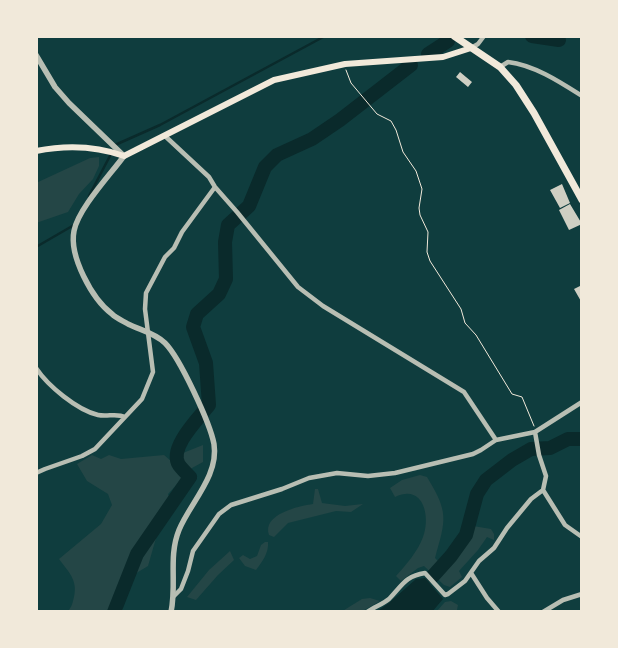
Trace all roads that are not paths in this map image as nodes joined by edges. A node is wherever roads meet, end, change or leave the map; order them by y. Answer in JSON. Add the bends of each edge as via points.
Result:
{"nodes":[{"id":1,"x":454,"y":36,"type":"edge"},
{"id":2,"x":484,"y":36,"type":"edge"},
{"id":3,"x":471,"y":48,"type":"junction"},
{"id":4,"x":36,"y":55,"type":"edge"},
{"id":5,"x":500,"y":67,"type":"junction"},
{"id":6,"x":582,"y":96,"type":"edge"},
{"id":7,"x":165,"y":136,"type":"junction"},
{"id":8,"x":36,"y":151,"type":"edge"},
{"id":9,"x":124,"y":156,"type":"junction"},
{"id":10,"x":215,"y":188,"type":"junction"},
{"id":11,"x":582,"y":200,"type":"edge"},
{"id":12,"x":148,"y":332,"type":"junction"},
{"id":13,"x":36,"y":368,"type":"edge"},
{"id":14,"x":582,"y":402,"type":"edge"},
{"id":15,"x":125,"y":417,"type":"junction"},
{"id":16,"x":535,"y":432,"type":"junction"},
{"id":17,"x":496,"y":440,"type":"junction"},
{"id":18,"x":36,"y":473,"type":"edge"},
{"id":19,"x":543,"y":490,"type":"junction"},
{"id":20,"x":582,"y":537,"type":"edge"},
{"id":21,"x":471,"y":573,"type":"junction"},
{"id":22,"x":582,"y":594,"type":"edge"},
{"id":23,"x":174,"y":596,"type":"junction"},
{"id":24,"x":171,"y":612,"type":"edge"},
{"id":25,"x":368,"y":612,"type":"edge"},
{"id":26,"x":500,"y":612,"type":"edge"},
{"id":27,"x":543,"y":612,"type":"edge"}],
"edges":[{"from":1,"to":3,"type":"main road"},
{"from":2,"to":3,"type":"street"},
{"from":3,"to":5,"type":"main road"},
{"from":3,"to":7,"type":"main road","via":[[443,57],[345,64],[274,80]]},
{"from":4,"to":9,"type":"street","via":[[55,87]]},
{"from":5,"to":6,"type":"street","via":[[508,62],[520,63]]},
{"from":5,"to":11,"type":"main road","via":[[534,113]]},
{"from":7,"to":9,"type":"main road"},
{"from":7,"to":10,"type":"street","via":[[209,177]]},
{"from":8,"to":9,"type":"main road","via":[[60,147],[99,148]]},
{"from":9,"to":12,"type":"street","via":[[85,207],[74,230],[74,252],[93,293],[111,314]]},
{"from":10,"to":12,"type":"street","via":[[182,232],[146,293]]},
{"from":10,"to":17,"type":"street","via":[[298,288],[464,392]]},
{"from":12,"to":15,"type":"street","via":[[152,372],[142,399]]},
{"from":12,"to":23,"type":"street","via":[[164,342],[179,362],[214,446],[206,483],[179,530],[173,554]]},
{"from":13,"to":15,"type":"street","via":[[67,399],[91,413]]},
{"from":14,"to":16,"type":"street"},
{"from":15,"to":18,"type":"street","via":[[96,449]]},
{"from":16,"to":17,"type":"street"},
{"from":16,"to":19,"type":"street","via":[[546,476]]},
{"from":17,"to":23,"type":"street","via":[[474,454],[394,474],[337,473],[309,478],[231,505],[218,514],[193,551],[181,589]]},
{"from":19,"to":20,"type":"street","via":[[565,525]]},
{"from":19,"to":21,"type":"street","via":[[531,499]]},
{"from":21,"to":25,"type":"street","via":[[445,595],[425,573],[414,575]]},
{"from":21,"to":26,"type":"street"},
{"from":22,"to":27,"type":"street","via":[[563,600]]},
{"from":23,"to":24,"type":"street"}]}
